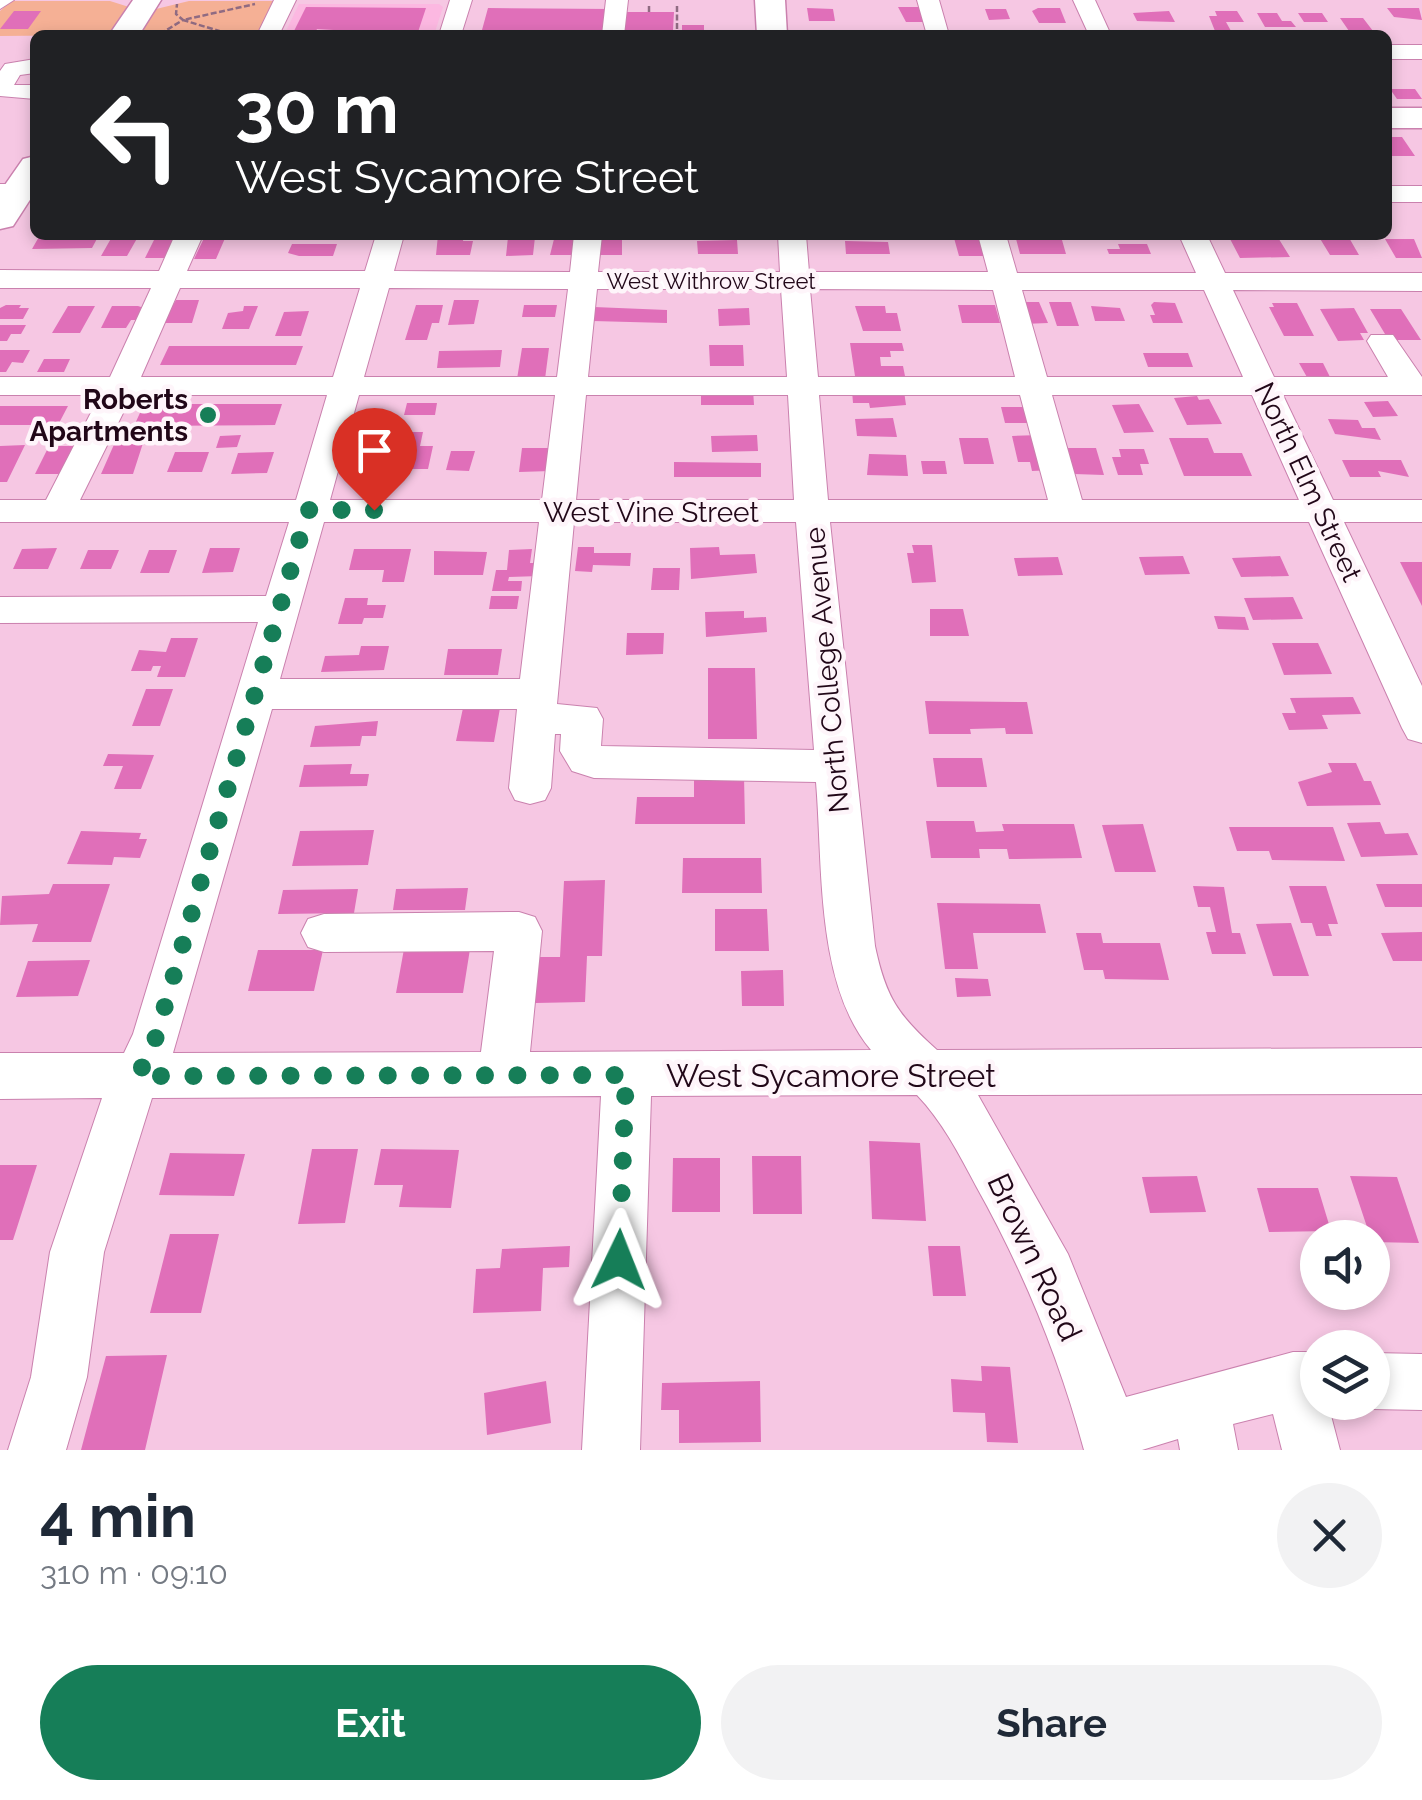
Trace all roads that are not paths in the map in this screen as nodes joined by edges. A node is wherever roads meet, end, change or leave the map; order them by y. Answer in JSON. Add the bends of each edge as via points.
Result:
{"nodes":[{"id":1,"x":147,"y":0,"type":"edge"},
{"id":2,"x":285,"y":0,"type":"edge"},
{"id":3,"x":460,"y":0,"type":"edge"},
{"id":4,"x":617,"y":0,"type":"edge"},
{"id":5,"x":770,"y":0,"type":"edge"},
{"id":6,"x":928,"y":0,"type":"edge"},
{"id":7,"x":1084,"y":0,"type":"edge"},
{"id":8,"x":127,"y":30,"type":"edge"},
{"id":9,"x":270,"y":30,"type":"edge"},
{"id":10,"x":451,"y":30,"type":"edge"},
{"id":11,"x":614,"y":30,"type":"edge"},
{"id":12,"x":772,"y":30,"type":"edge"},
{"id":13,"x":937,"y":30,"type":"edge"},
{"id":14,"x":1098,"y":30,"type":"edge"},
{"id":15,"x":1392,"y":52,"type":"edge"},
{"id":16,"x":1422,"y":52,"type":"edge"},
{"id":17,"x":30,"y":67,"type":"edge"},
{"id":18,"x":30,"y":92,"type":"edge"},
{"id":19,"x":30,"y":116,"type":"edge"},
{"id":20,"x":0,"y":117,"type":"edge"},
{"id":21,"x":1392,"y":118,"type":"edge"},
{"id":22,"x":1422,"y":118,"type":"edge"},
{"id":23,"x":1392,"y":194,"type":"edge"},
{"id":24,"x":1422,"y":194,"type":"edge"},
{"id":25,"x":187,"y":240,"type":"edge"},
{"id":26,"x":388,"y":240,"type":"edge"},
{"id":27,"x":588,"y":240,"type":"edge"},
{"id":28,"x":792,"y":240,"type":"edge"},
{"id":29,"x":993,"y":240,"type":"edge"},
{"id":30,"x":1196,"y":240,"type":"edge"},
{"id":31,"x":0,"y":279,"type":"edge"},
{"id":32,"x":170,"y":280,"type":"junction"},
{"id":33,"x":376,"y":280,"type":"junction"},
{"id":34,"x":584,"y":280,"type":"junction"},
{"id":35,"x":796,"y":281,"type":"junction"},
{"id":36,"x":1004,"y":281,"type":"junction"},
{"id":37,"x":1215,"y":282,"type":"junction"},
{"id":38,"x":1422,"y":282,"type":"edge"},
{"id":39,"x":1382,"y":341,"type":"dead end"},
{"id":40,"x":346,"y":385,"type":"junction"},
{"id":41,"x":574,"y":385,"type":"junction"},
{"id":42,"x":0,"y":386,"type":"edge"},
{"id":43,"x":120,"y":386,"type":"junction"},
{"id":44,"x":803,"y":386,"type":"junction"},
{"id":45,"x":1033,"y":386,"type":"junction"},
{"id":46,"x":1264,"y":386,"type":"junction"},
{"id":47,"x":1416,"y":386,"type":"edge"},
{"id":48,"x":308,"y":510,"type":"junction"},
{"id":49,"x":1322,"y":510,"type":"junction"},
{"id":50,"x":0,"y":511,"type":"edge"},
{"id":51,"x":57,"y":511,"type":"junction"},
{"id":52,"x":1068,"y":511,"type":"junction"},
{"id":53,"x":1422,"y":511,"type":"edge"},
{"id":54,"x":558,"y":512,"type":"junction"},
{"id":55,"x":812,"y":512,"type":"junction"},
{"id":56,"x":278,"y":609,"type":"junction"},
{"id":57,"x":0,"y":610,"type":"edge"},
{"id":58,"x":253,"y":694,"type":"junction"},
{"id":59,"x":537,"y":707,"type":"junction"},
{"id":60,"x":1422,"y":728,"type":"edge"},
{"id":61,"x":837,"y":766,"type":"junction"},
{"id":62,"x":530,"y":788,"type":"dead end"},
{"id":63,"x":324,"y":933,"type":"dead end"},
{"id":64,"x":1422,"y":1072,"type":"edge"},
{"id":65,"x":626,"y":1075,"type":"junction"},
{"id":66,"x":935,"y":1075,"type":"junction"},
{"id":67,"x":0,"y":1076,"type":"edge"},
{"id":68,"x":138,"y":1076,"type":"junction"},
{"id":69,"x":503,"y":1076,"type":"junction"},
{"id":70,"x":1390,"y":1381,"type":"edge"},
{"id":71,"x":1300,"y":1382,"type":"edge"},
{"id":72,"x":1422,"y":1382,"type":"edge"},
{"id":73,"x":1309,"y":1420,"type":"edge"},
{"id":74,"x":1204,"y":1428,"type":"edge"},
{"id":75,"x":1111,"y":1442,"type":"edge"},
{"id":76,"x":37,"y":1450,"type":"edge"},
{"id":77,"x":611,"y":1450,"type":"edge"},
{"id":78,"x":1312,"y":1450,"type":"edge"}],
"edges":[{"from":1,"to":8,"type":"main road"},
{"from":2,"to":9,"type":"street"},
{"from":3,"to":10,"type":"street"},
{"from":4,"to":11,"type":"street"},
{"from":5,"to":12,"type":"highway"},
{"from":6,"to":13,"type":"street"},
{"from":7,"to":14,"type":"street"},
{"from":15,"to":16,"type":"street"},
{"from":17,"to":18,"type":"street","via":[[13,69],[0,87]]},
{"from":19,"to":20,"type":"street"},
{"from":21,"to":22,"type":"highway"},
{"from":23,"to":24,"type":"street"},
{"from":25,"to":32,"type":"street"},
{"from":26,"to":33,"type":"street"},
{"from":27,"to":34,"type":"street"},
{"from":28,"to":35,"type":"street","name":"North College Avenue"},
{"from":29,"to":36,"type":"street"},
{"from":30,"to":37,"type":"street","name":"North Elm Street"},
{"from":31,"to":32,"type":"street","name":"West Withrow Street"},
{"from":32,"to":33,"type":"street","name":"West Withrow Street"},
{"from":32,"to":43,"type":"street"},
{"from":33,"to":34,"type":"street","name":"West Withrow Street"},
{"from":33,"to":40,"type":"street"},
{"from":34,"to":35,"type":"street","name":"West Withrow Street"},
{"from":34,"to":41,"type":"street"},
{"from":35,"to":36,"type":"street","name":"West Withrow Street"},
{"from":35,"to":44,"type":"street","name":"North College Avenue"},
{"from":36,"to":37,"type":"street","name":"West Withrow Street"},
{"from":36,"to":45,"type":"street"},
{"from":37,"to":38,"type":"street","name":"West Withrow Street"},
{"from":37,"to":46,"type":"street","name":"North Elm Street"},
{"from":39,"to":47,"type":"street"},
{"from":40,"to":41,"type":"street"},
{"from":40,"to":43,"type":"street"},
{"from":40,"to":48,"type":"street"},
{"from":41,"to":44,"type":"street"},
{"from":41,"to":54,"type":"street"},
{"from":42,"to":43,"type":"street"},
{"from":43,"to":51,"type":"street"},
{"from":44,"to":45,"type":"street"},
{"from":44,"to":55,"type":"street","name":"North College Avenue"},
{"from":45,"to":46,"type":"street"},
{"from":45,"to":52,"type":"street"},
{"from":46,"to":47,"type":"street"},
{"from":46,"to":49,"type":"street","name":"North Elm Street"},
{"from":48,"to":51,"type":"street","name":"West Vine Street"},
{"from":48,"to":54,"type":"street","name":"West Vine Street"},
{"from":48,"to":56,"type":"street"},
{"from":49,"to":52,"type":"street","name":"West Vine Street"},
{"from":49,"to":53,"type":"street","name":"West Vine Street"},
{"from":49,"to":60,"type":"street","name":"North Elm Street"},
{"from":50,"to":51,"type":"street","name":"West Vine Street"},
{"from":52,"to":55,"type":"street","name":"West Vine Street"},
{"from":54,"to":55,"type":"street","name":"West Vine Street"},
{"from":54,"to":59,"type":"street"},
{"from":55,"to":61,"type":"street","name":"North College Avenue"},
{"from":56,"to":57,"type":"street"},
{"from":56,"to":58,"type":"street"},
{"from":58,"to":59,"type":"street"},
{"from":58,"to":68,"type":"street","via":[[156,1037]]},
{"from":59,"to":61,"type":"street","via":[[583,718],[580,751],[594,762]]},
{"from":59,"to":62,"type":"street"},
{"from":61,"to":66,"type":"street","name":"North College Avenue","via":[[861,988],[876,1020]]},
{"from":63,"to":69,"type":"street","via":[[519,931]]},
{"from":64,"to":66,"type":"street","name":"West Sycamore Street"},
{"from":65,"to":66,"type":"street","name":"West Sycamore Street"},
{"from":65,"to":69,"type":"street","name":"West Sycamore Street"},
{"from":65,"to":77,"type":"street"},
{"from":66,"to":75,"type":"street","name":"Brown Road","via":[[1018,1210],[1067,1314]]},
{"from":67,"to":68,"type":"street","name":"West Sycamore Street"},
{"from":68,"to":69,"type":"street","name":"West Sycamore Street"},
{"from":68,"to":76,"type":"street","via":[[76,1252],[59,1377]]},
{"from":70,"to":72,"type":"street"},
{"from":71,"to":74,"type":"street"},
{"from":73,"to":78,"type":"street"},
{"from":74,"to":75,"type":"street","via":[[1144,1419]]}]}
